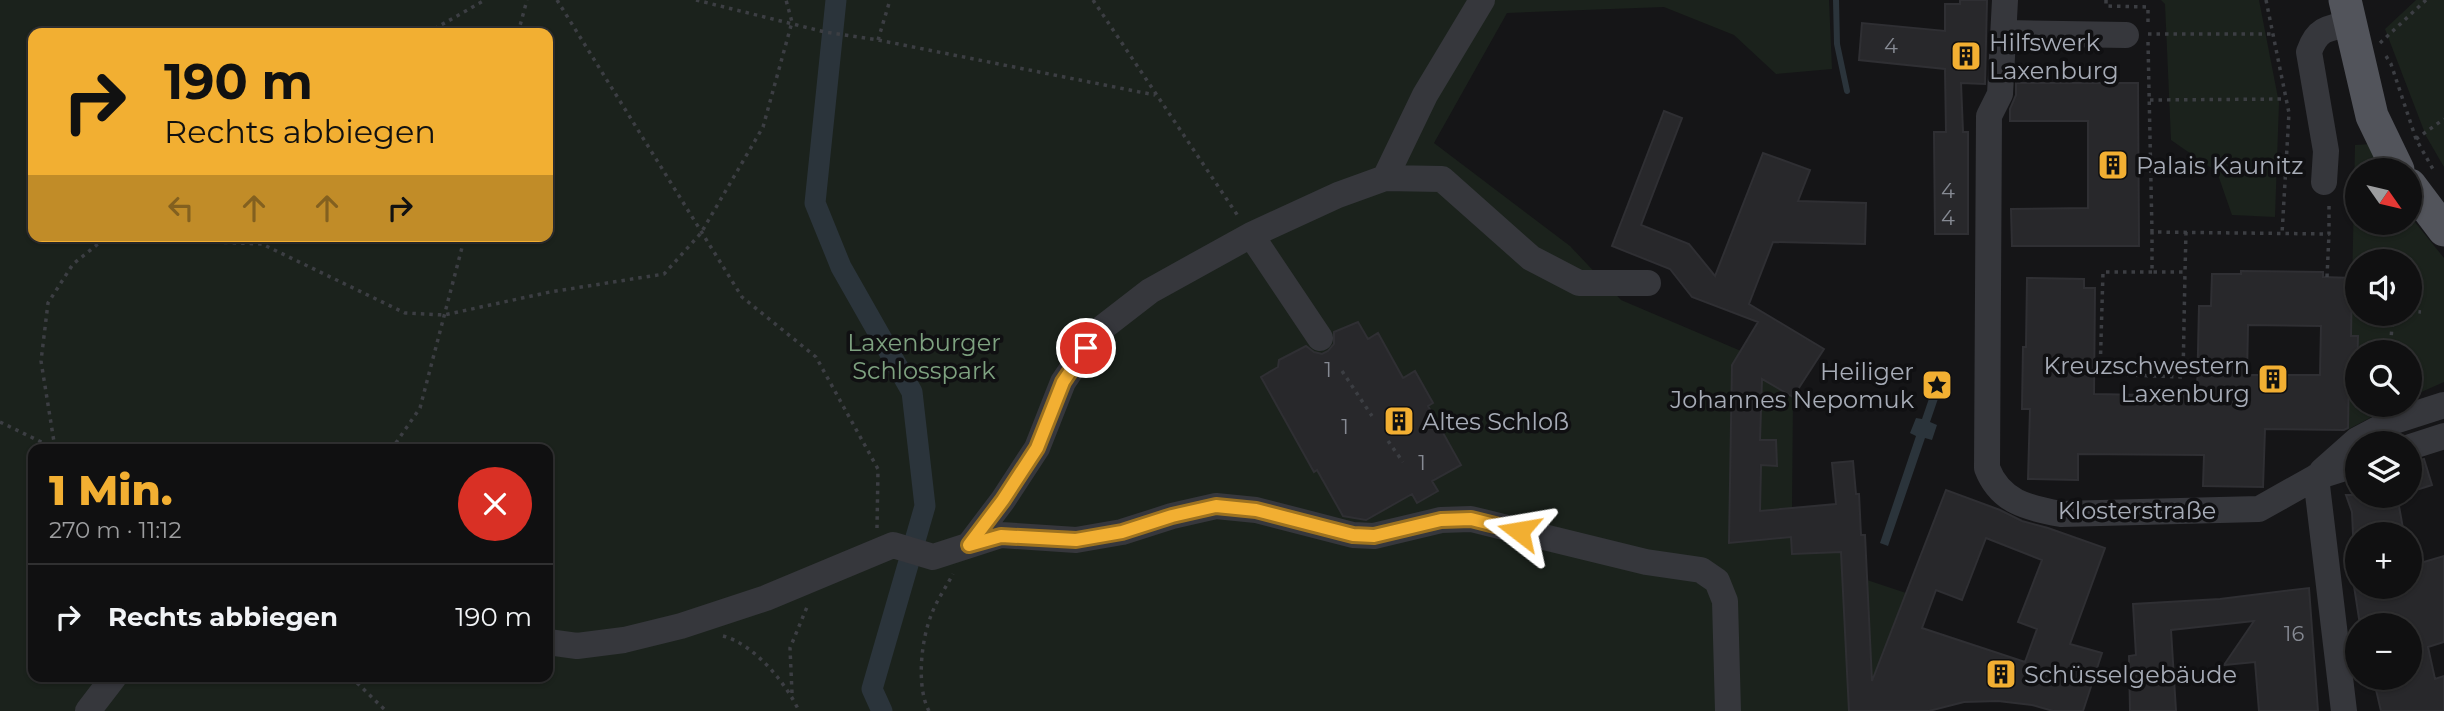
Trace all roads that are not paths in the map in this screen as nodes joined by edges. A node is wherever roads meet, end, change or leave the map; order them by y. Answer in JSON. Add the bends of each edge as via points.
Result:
{"nodes":[{"id":1,"x":1482,"y":0,"type":"edge"},
{"id":2,"x":2005,"y":0,"type":"edge"},
{"id":3,"x":2348,"y":12,"type":"edge"},
{"id":4,"x":2004,"y":33,"type":"junction"},
{"id":5,"x":2137,"y":35,"type":"road end"},
{"id":6,"x":2392,"y":158,"type":"edge"},
{"id":7,"x":1385,"y":178,"type":"junction"},
{"id":8,"x":2423,"y":180,"type":"edge"},
{"id":9,"x":2325,"y":182,"type":"road end"},
{"id":10,"x":2444,"y":230,"type":"edge"},
{"id":11,"x":1251,"y":235,"type":"junction"},
{"id":12,"x":1648,"y":283,"type":"dead end"},
{"id":13,"x":1320,"y":338,"type":"dead end"},
{"id":14,"x":2444,"y":405,"type":"edge"},
{"id":15,"x":2444,"y":436,"type":"edge"},
{"id":16,"x":2422,"y":443,"type":"edge"},
{"id":17,"x":2345,"y":468,"type":"edge"},
{"id":18,"x":2316,"y":477,"type":"junction"},
{"id":19,"x":969,"y":545,"type":"junction"},
{"id":20,"x":553,"y":643,"type":"edge"},
{"id":21,"x":110,"y":682,"type":"edge"},
{"id":22,"x":88,"y":711,"type":"edge"},
{"id":23,"x":1728,"y":711,"type":"edge"},
{"id":24,"x":2344,"y":711,"type":"edge"}],
"edges":[{"from":1,"to":7,"type":"street","via":[[1425,94]]},
{"from":2,"to":4,"type":"street","name":"Klosterstraße"},
{"from":3,"to":6,"type":"main road","via":[[2372,116]]},
{"from":3,"to":9,"type":"street","via":[[2314,37],[2309,52],[2326,150]]},
{"from":4,"to":5,"type":"street"},
{"from":4,"to":18,"type":"street","name":"Klosterstraße","via":[[2000,94],[1989,116],[1987,468],[1992,481],[2002,493],[2061,514],[2259,509]]},
{"from":7,"to":11,"type":"street"},
{"from":7,"to":12,"type":"street","via":[[1442,179],[1531,258],[1579,283]]},
{"from":8,"to":10,"type":"main road"},
{"from":11,"to":13,"type":"street"},
{"from":11,"to":19,"type":"street","via":[[1150,291],[1097,332],[1063,382],[1037,448]]},
{"from":14,"to":18,"type":"street","via":[[2391,422],[2357,440]]},
{"from":15,"to":16,"type":"street"},
{"from":17,"to":18,"type":"street"},
{"from":18,"to":24,"type":"street"},
{"from":19,"to":20,"type":"street","via":[[933,556],[885,548],[766,598],[681,626],[624,640],[577,646]]},
{"from":19,"to":23,"type":"street","via":[[1001,536],[1076,540],[1216,506],[1256,510],[1353,535],[1374,536],[1441,520],[1471,519],[1646,562],[1701,570],[1717,582],[1725,601]]},
{"from":21,"to":22,"type":"street"}]}
